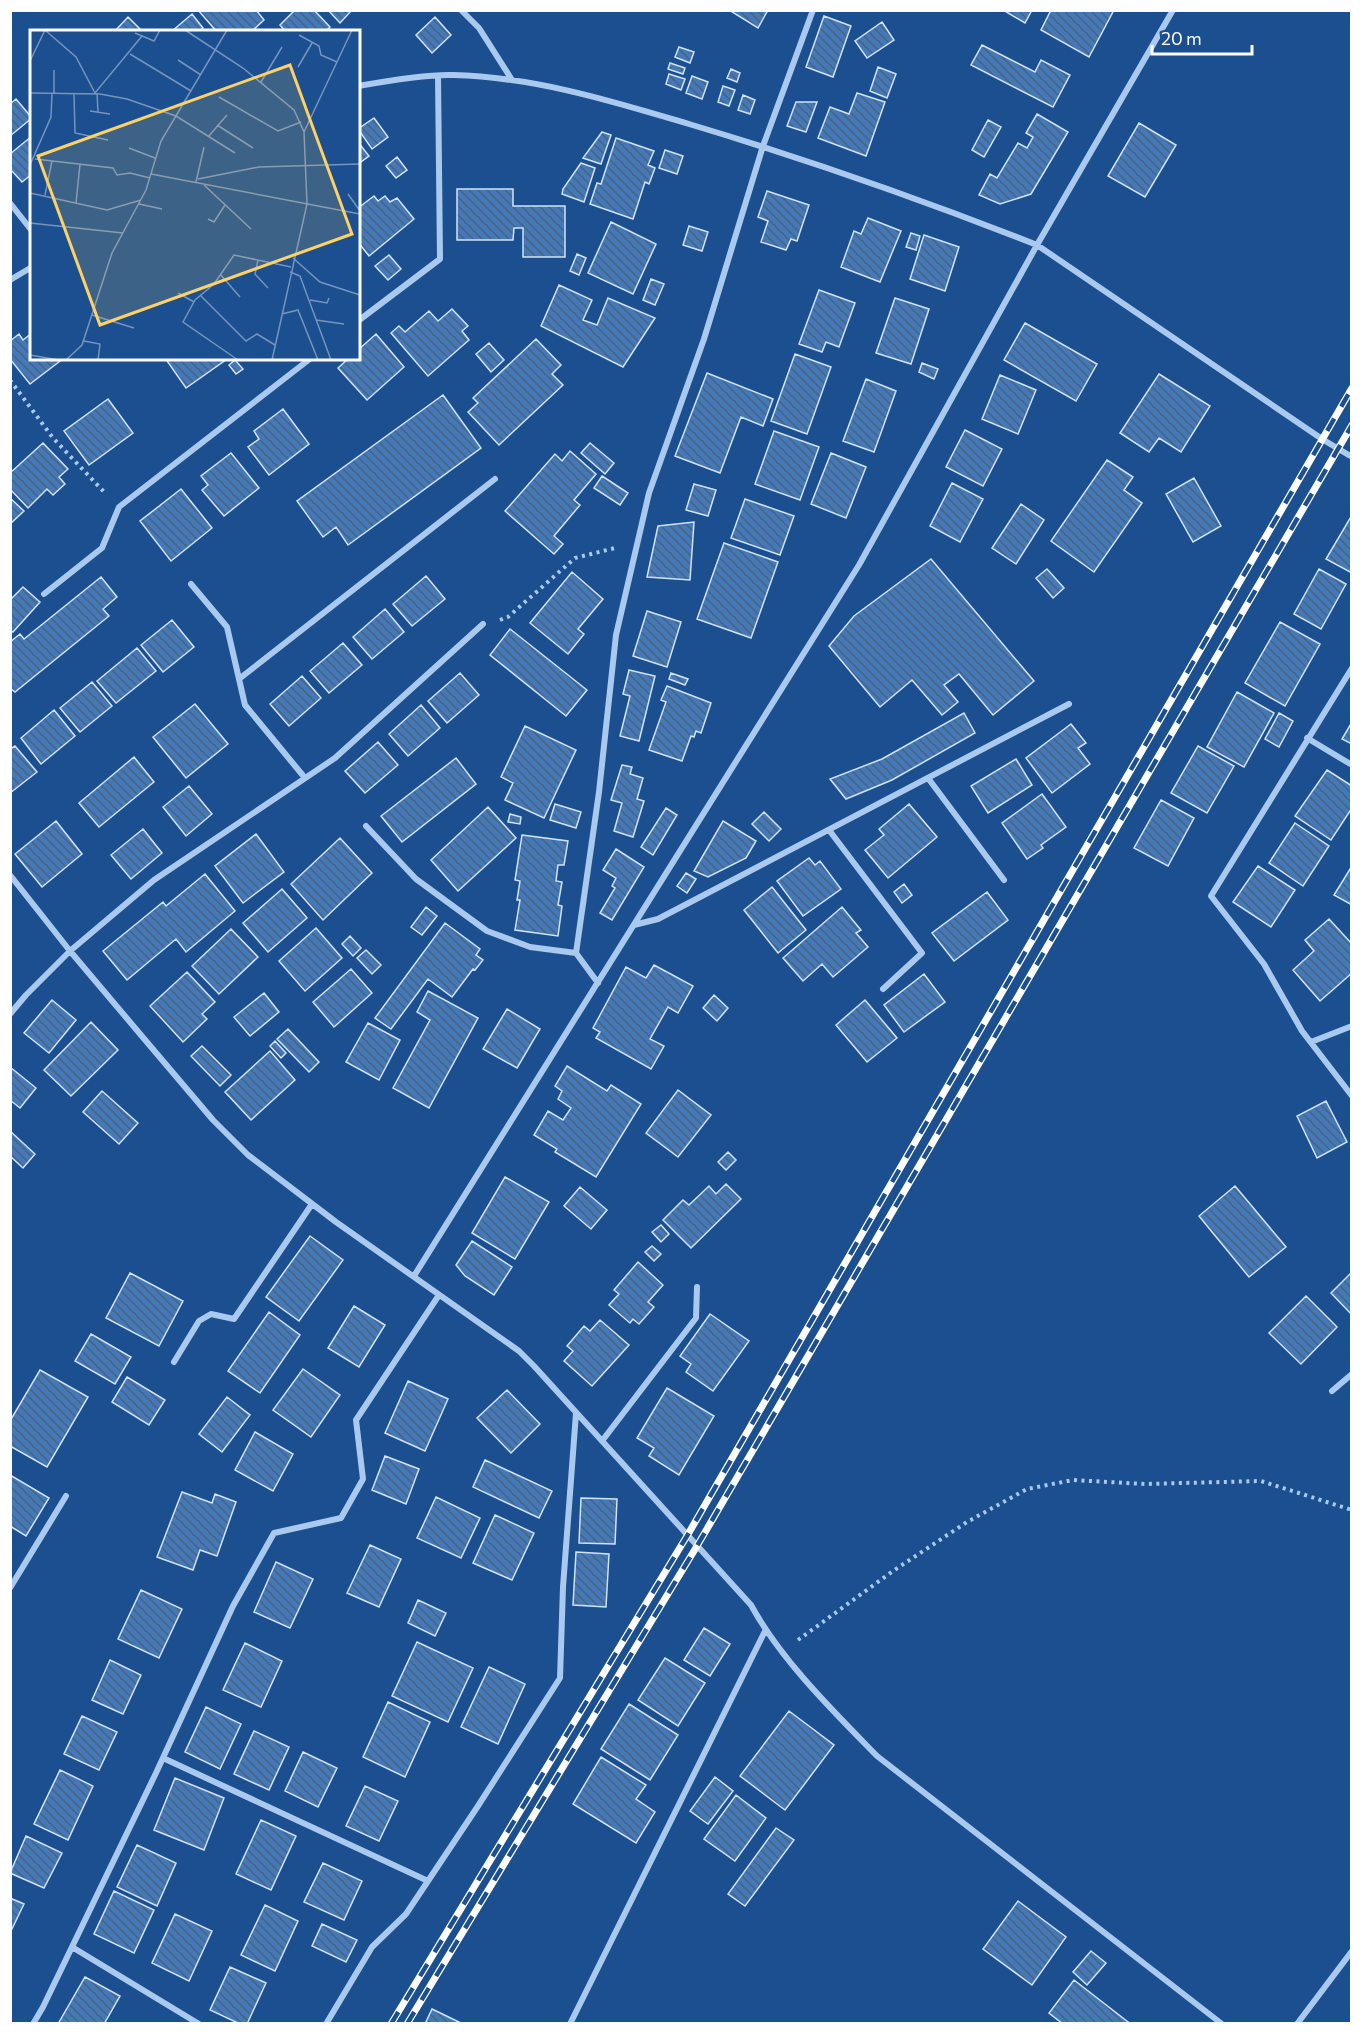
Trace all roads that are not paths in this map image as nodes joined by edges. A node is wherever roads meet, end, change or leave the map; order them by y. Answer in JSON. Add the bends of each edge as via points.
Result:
{"nodes":[{"id":1,"x":461,"y":10,"type":"edge"},
{"id":2,"x":813,"y":10,"type":"edge"},
{"id":3,"x":1173,"y":10,"type":"edge"},
{"id":4,"x":438,"y":76,"type":"junction"},
{"id":5,"x":512,"y":80,"type":"junction"},
{"id":6,"x":360,"y":86,"type":"edge"},
{"id":7,"x":763,"y":146,"type":"junction"},
{"id":8,"x":10,"y":203,"type":"edge"},
{"id":9,"x":30,"y":228,"type":"edge"},
{"id":10,"x":1037,"y":245,"type":"junction"},
{"id":11,"x":30,"y":268,"type":"edge"},
{"id":12,"x":10,"y":280,"type":"edge"},
{"id":13,"x":360,"y":319,"type":"edge"},
{"id":14,"x":307,"y":360,"type":"edge"},
{"id":15,"x":1352,"y":457,"type":"edge"},
{"id":16,"x":495,"y":479,"type":"dead end"},
{"id":17,"x":190,"y":584,"type":"dead end"},
{"id":18,"x":44,"y":594,"type":"dead end"},
{"id":19,"x":483,"y":624,"type":"road end"},
{"id":20,"x":1352,"y":668,"type":"edge"},
{"id":21,"x":239,"y":679,"type":"junction"},
{"id":22,"x":1069,"y":704,"type":"dead end"},
{"id":23,"x":1307,"y":738,"type":"junction"},
{"id":24,"x":1352,"y":765,"type":"edge"},
{"id":25,"x":304,"y":778,"type":"junction"},
{"id":26,"x":928,"y":778,"type":"junction"},
{"id":27,"x":366,"y":826,"type":"dead end"},
{"id":28,"x":829,"y":830,"type":"junction"},
{"id":29,"x":10,"y":875,"type":"edge"},
{"id":30,"x":1004,"y":880,"type":"dead end"},
{"id":31,"x":634,"y":925,"type":"junction"},
{"id":32,"x":70,"y":951,"type":"junction"},
{"id":33,"x":576,"y":953,"type":"junction"},
{"id":34,"x":598,"y":983,"type":"junction"},
{"id":35,"x":884,"y":989,"type":"dead end"},
{"id":36,"x":10,"y":1014,"type":"edge"},
{"id":37,"x":1352,"y":1026,"type":"edge"},
{"id":38,"x":1311,"y":1042,"type":"junction"},
{"id":39,"x":1352,"y":1096,"type":"edge"},
{"id":40,"x":312,"y":1204,"type":"junction"},
{"id":41,"x":414,"y":1276,"type":"junction"},
{"id":42,"x":697,"y":1287,"type":"dead end"},
{"id":43,"x":439,"y":1295,"type":"junction"},
{"id":44,"x":174,"y":1362,"type":"dead end"},
{"id":45,"x":1352,"y":1374,"type":"edge"},
{"id":46,"x":1332,"y":1391,"type":"dead end"},
{"id":47,"x":576,"y":1413,"type":"junction"},
{"id":48,"x":602,"y":1441,"type":"junction"},
{"id":49,"x":66,"y":1496,"type":"dead end"},
{"id":50,"x":10,"y":1588,"type":"edge"},
{"id":51,"x":765,"y":1631,"type":"junction"},
{"id":52,"x":163,"y":1758,"type":"junction"},
{"id":53,"x":428,"y":1881,"type":"junction"},
{"id":54,"x":72,"y":1947,"type":"junction"},
{"id":55,"x":1352,"y":1952,"type":"edge"},
{"id":56,"x":33,"y":2024,"type":"edge"},
{"id":57,"x":199,"y":2024,"type":"edge"},
{"id":58,"x":326,"y":2024,"type":"edge"},
{"id":59,"x":570,"y":2024,"type":"edge"},
{"id":60,"x":1222,"y":2024,"type":"edge"},
{"id":61,"x":1297,"y":2024,"type":"edge"}],
"edges":[{"from":1,"to":5,"type":"street","via":[[479,28]]},
{"from":2,"to":7,"type":"street"},
{"from":3,"to":10,"type":"street"},
{"from":4,"to":5,"type":"street"},
{"from":4,"to":6,"type":"street"},
{"from":4,"to":13,"type":"street","via":[[440,259]]},
{"from":5,"to":7,"type":"street","via":[[596,96]]},
{"from":7,"to":10,"type":"street"},
{"from":7,"to":33,"type":"street","via":[[704,339],[649,493],[637,543],[616,635]]},
{"from":8,"to":9,"type":"street"},
{"from":10,"to":15,"type":"street"},
{"from":10,"to":31,"type":"street","via":[[859,565]]},
{"from":11,"to":12,"type":"street"},
{"from":14,"to":18,"type":"street","via":[[119,507],[102,548]]},
{"from":16,"to":21,"type":"street"},
{"from":17,"to":21,"type":"street","via":[[227,627]]},
{"from":19,"to":25,"type":"street","via":[[335,758]]},
{"from":20,"to":23,"type":"street"},
{"from":21,"to":25,"type":"street","via":[[245,705]]},
{"from":22,"to":26,"type":"street"},
{"from":23,"to":24,"type":"street"},
{"from":23,"to":38,"type":"street","via":[[1211,896],[1264,964]]},
{"from":25,"to":32,"type":"street","via":[[154,880]]},
{"from":26,"to":28,"type":"street"},
{"from":26,"to":30,"type":"street"},
{"from":27,"to":33,"type":"street","via":[[416,879],[487,931],[530,947]]},
{"from":28,"to":31,"type":"street","via":[[658,919]]},
{"from":28,"to":35,"type":"street","via":[[922,953]]},
{"from":29,"to":32,"type":"street"},
{"from":31,"to":34,"type":"street"},
{"from":32,"to":36,"type":"street"},
{"from":32,"to":40,"type":"street","via":[[213,1120],[248,1155]]},
{"from":33,"to":34,"type":"street"},
{"from":34,"to":41,"type":"street"},
{"from":37,"to":38,"type":"street"},
{"from":38,"to":39,"type":"street"},
{"from":40,"to":41,"type":"street"},
{"from":40,"to":44,"type":"street","via":[[234,1319],[211,1314],[199,1321]]},
{"from":41,"to":43,"type":"street"},
{"from":42,"to":48,"type":"street","via":[[696,1318]]},
{"from":43,"to":47,"type":"street","via":[[519,1351]]},
{"from":43,"to":52,"type":"street","via":[[356,1420],[363,1479],[341,1518],[274,1533],[233,1606]]},
{"from":45,"to":46,"type":"street"},
{"from":47,"to":48,"type":"street"},
{"from":47,"to":53,"type":"street","via":[[560,1678]]},
{"from":48,"to":51,"type":"street","via":[[751,1605]]},
{"from":49,"to":50,"type":"street"},
{"from":51,"to":59,"type":"street"},
{"from":51,"to":60,"type":"street","via":[[877,1756]]},
{"from":52,"to":53,"type":"street"},
{"from":52,"to":54,"type":"street"},
{"from":53,"to":58,"type":"street","via":[[406,1914],[372,1947]]},
{"from":54,"to":56,"type":"street"},
{"from":54,"to":57,"type":"street"},
{"from":55,"to":61,"type":"street"}]}
